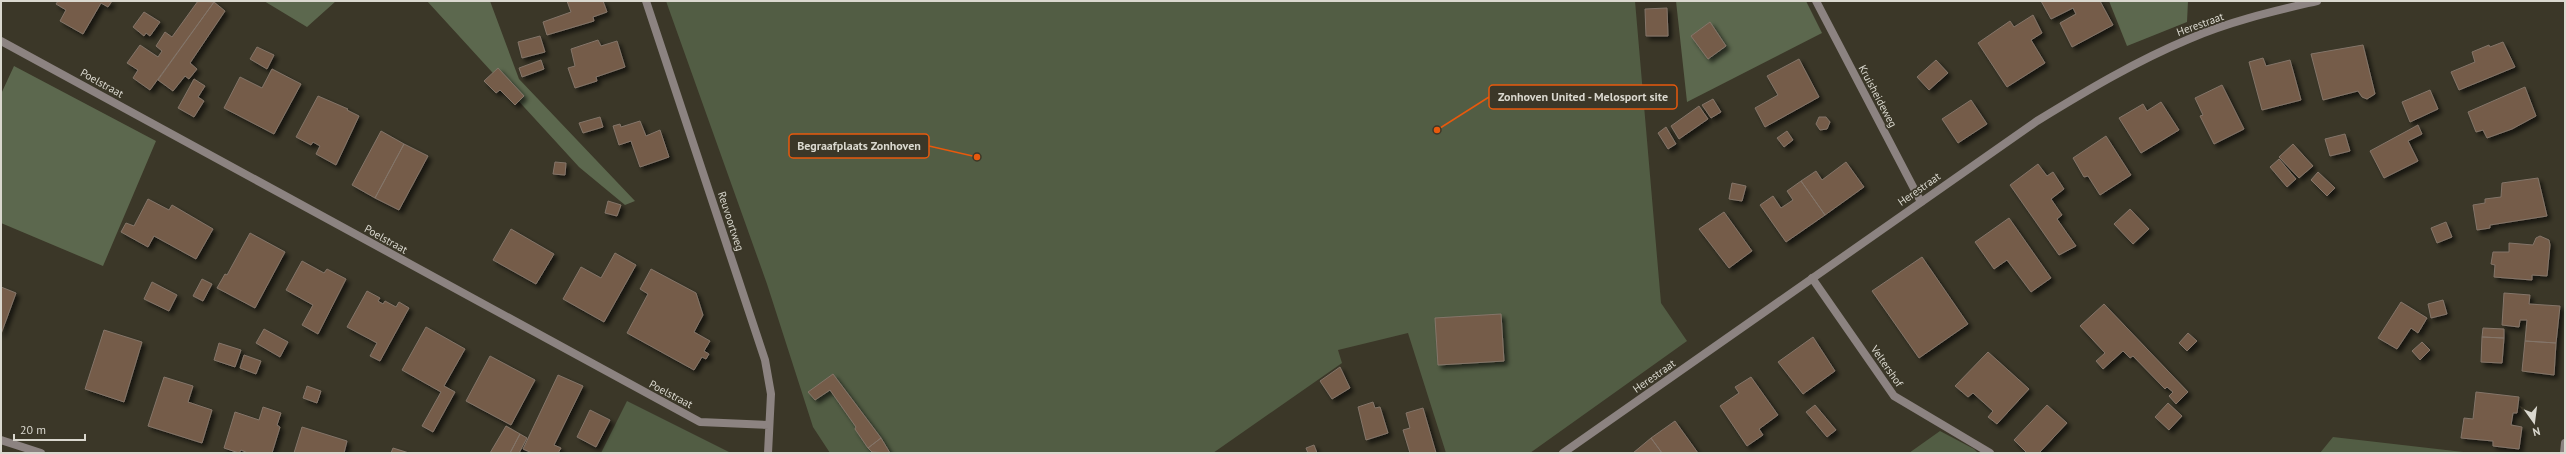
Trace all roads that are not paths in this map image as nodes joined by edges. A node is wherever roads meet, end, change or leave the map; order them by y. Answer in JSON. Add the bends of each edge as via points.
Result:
{"nodes":[{"id":1,"x":646,"y":1,"type":"edge"},
{"id":2,"x":1816,"y":1,"type":"edge"},
{"id":3,"x":2317,"y":1,"type":"edge"},
{"id":4,"x":1,"y":41,"type":"edge"},
{"id":5,"x":1920,"y":202,"type":"junction"},
{"id":6,"x":1812,"y":278,"type":"junction"},
{"id":7,"x":769,"y":426,"type":"junction"},
{"id":8,"x":1,"y":440,"type":"edge"},
{"id":9,"x":2565,"y":443,"type":"edge"},
{"id":10,"x":41,"y":453,"type":"edge"},
{"id":11,"x":768,"y":453,"type":"edge"},
{"id":12,"x":1563,"y":453,"type":"edge"},
{"id":13,"x":1990,"y":453,"type":"edge"},
{"id":14,"x":2564,"y":453,"type":"edge"}],
"edges":[{"from":1,"to":7,"type":"street","name":"Reuvoortweg","via":[[765,360],[771,394]]},
{"from":2,"to":5,"type":"street","name":"Kruisheideweg"},
{"from":3,"to":5,"type":"street","name":"Herestraat","via":[[2267,13],[2190,38],[2116,74],[2037,121]]},
{"from":4,"to":7,"type":"street","name":"Poelstraat","via":[[700,422]]},
{"from":5,"to":6,"type":"street","name":"Herestraat"},
{"from":6,"to":12,"type":"street","name":"Herestraat"},
{"from":6,"to":13,"type":"street","name":"Veltershof","via":[[1894,396]]},
{"from":7,"to":11,"type":"street","name":"Reuvoortweg"},
{"from":8,"to":10,"type":"street"},
{"from":9,"to":14,"type":"street"}]}
